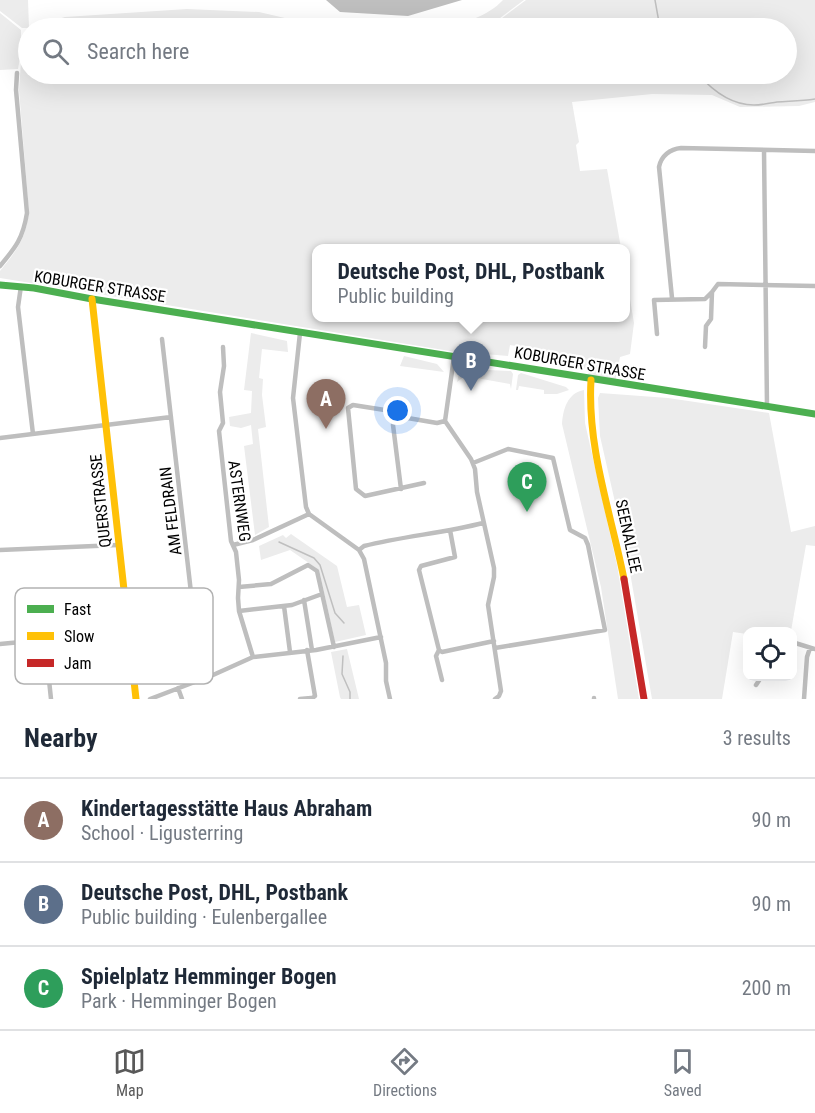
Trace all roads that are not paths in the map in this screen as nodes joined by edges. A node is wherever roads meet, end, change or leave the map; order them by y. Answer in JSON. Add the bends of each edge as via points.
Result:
{"nodes":[{"id":1,"x":17,"y":73,"type":"dead end"},
{"id":2,"x":764,"y":150,"type":"junction"},
{"id":3,"x":815,"y":151,"type":"edge"},
{"id":4,"x":0,"y":266,"type":"edge"},
{"id":5,"x":0,"y":280,"type":"edge"},
{"id":6,"x":764,"y":284,"type":"junction"},
{"id":7,"x":0,"y":285,"type":"edge"},
{"id":8,"x":21,"y":286,"type":"junction"},
{"id":9,"x":815,"y":286,"type":"edge"},
{"id":10,"x":712,"y":292,"type":"junction"},
{"id":11,"x":672,"y":298,"type":"junction"},
{"id":12,"x":92,"y":299,"type":"junction"},
{"id":13,"x":300,"y":333,"type":"junction"},
{"id":14,"x":657,"y":334,"type":"dead end"},
{"id":15,"x":162,"y":339,"type":"dead end"},
{"id":16,"x":223,"y":347,"type":"dead end"},
{"id":17,"x":705,"y":347,"type":"dead end"},
{"id":18,"x":454,"y":357,"type":"junction"},
{"id":19,"x":591,"y":380,"type":"junction"},
{"id":20,"x":767,"y":406,"type":"junction"},
{"id":21,"x":815,"y":414,"type":"edge"},
{"id":22,"x":396,"y":416,"type":"junction"},
{"id":23,"x":171,"y":417,"type":"junction"},
{"id":24,"x":445,"y":421,"type":"junction"},
{"id":25,"x":105,"y":425,"type":"junction"},
{"id":26,"x":33,"y":434,"type":"junction"},
{"id":27,"x":0,"y":438,"type":"edge"},
{"id":28,"x":473,"y":463,"type":"junction"},
{"id":29,"x":424,"y":483,"type":"dead end"},
{"id":30,"x":401,"y":489,"type":"junction"},
{"id":31,"x":309,"y":514,"type":"junction"},
{"id":32,"x":483,"y":523,"type":"junction"},
{"id":33,"x":450,"y":530,"type":"junction"},
{"id":34,"x":118,"y":544,"type":"junction"},
{"id":35,"x":233,"y":545,"type":"junction"},
{"id":36,"x":0,"y":550,"type":"edge"},
{"id":37,"x":359,"y":550,"type":"junction"},
{"id":38,"x":239,"y":587,"type":"junction"},
{"id":39,"x":123,"y":588,"type":"edge"},
{"id":40,"x":191,"y":588,"type":"edge"},
{"id":41,"x":322,"y":594,"type":"junction"},
{"id":42,"x":304,"y":600,"type":"junction"},
{"id":43,"x":284,"y":606,"type":"junction"},
{"id":44,"x":239,"y":611,"type":"junction"},
{"id":45,"x":381,"y":637,"type":"junction"},
{"id":46,"x":494,"y":641,"type":"junction"},
{"id":47,"x":15,"y":643,"type":"edge"},
{"id":48,"x":797,"y":643,"type":"edge"},
{"id":49,"x":0,"y":644,"type":"edge"},
{"id":50,"x":334,"y":647,"type":"junction"},
{"id":51,"x":495,"y":648,"type":"junction"},
{"id":52,"x":813,"y":649,"type":"edge"},
{"id":53,"x":309,"y":650,"type":"junction"},
{"id":54,"x":439,"y":650,"type":"junction"},
{"id":55,"x":290,"y":652,"type":"junction"},
{"id":56,"x":253,"y":657,"type":"junction"},
{"id":57,"x":213,"y":675,"type":"edge"},
{"id":58,"x":442,"y":680,"type":"dead end"},
{"id":59,"x":759,"y":681,"type":"edge"},
{"id":60,"x":49,"y":684,"type":"edge"},
{"id":61,"x":134,"y":684,"type":"edge"},
{"id":62,"x":190,"y":684,"type":"edge"},
{"id":63,"x":756,"y":685,"type":"dead end"},
{"id":64,"x":178,"y":688,"type":"junction"},
{"id":65,"x":311,"y":698,"type":"edge"},
{"id":66,"x":498,"y":698,"type":"edge"},
{"id":67,"x":51,"y":699,"type":"edge"},
{"id":68,"x":136,"y":699,"type":"edge"},
{"id":69,"x":150,"y":699,"type":"edge"},
{"id":70,"x":182,"y":699,"type":"edge"},
{"id":71,"x":300,"y":699,"type":"edge"},
{"id":72,"x":390,"y":699,"type":"edge"},
{"id":73,"x":644,"y":699,"type":"edge"},
{"id":74,"x":804,"y":699,"type":"edge"}],
"edges":[{"from":1,"to":4,"type":"street","via":[[27,213],[17,246]]},
{"from":2,"to":3,"type":"street"},
{"from":2,"to":6,"type":"street"},
{"from":2,"to":11,"type":"street","via":[[674,148],[659,164]]},
{"from":5,"to":8,"type":"main road","name":"KOBURGER STRASSE"},
{"from":6,"to":9,"type":"street"},
{"from":6,"to":10,"type":"street","via":[[718,284]]},
{"from":6,"to":20,"type":"street"},
{"from":7,"to":8,"type":"main road","name":"KOBURGER STRASSE"},
{"from":8,"to":12,"type":"main road","name":"KOBURGER STRASSE"},
{"from":8,"to":26,"type":"street","via":[[18,307]]},
{"from":10,"to":11,"type":"street","via":[[705,299]]},
{"from":10,"to":17,"type":"street"},
{"from":11,"to":14,"type":"street","via":[[654,300]]},
{"from":12,"to":13,"type":"main road","name":"KOBURGER STRASSE"},
{"from":12,"to":25,"type":"main road","name":"QUERSTRASSE"},
{"from":13,"to":18,"type":"main road","name":"KOBURGER STRASSE"},
{"from":13,"to":31,"type":"street","via":[[293,398]]},
{"from":15,"to":23,"type":"street","name":"AM FELDRAIN"},
{"from":16,"to":35,"type":"street","name":"ASTERNWEG","via":[[223,423],[219,431]]},
{"from":18,"to":19,"type":"main road","name":"KOBURGER STRASSE"},
{"from":18,"to":24,"type":"street"},
{"from":19,"to":20,"type":"main road","name":"KOBURGER STRASSE"},
{"from":19,"to":73,"type":"main road","name":"SEENALLEE","via":[[592,435],[628,599]]},
{"from":20,"to":21,"type":"main road","name":"KOBURGER STRASSE"},
{"from":22,"to":24,"type":"street"},
{"from":22,"to":30,"type":"street","via":[[393,425]]},
{"from":22,"to":30,"type":"street","via":[[391,411],[353,405],[347,411],[356,489],[365,496]]},
{"from":23,"to":25,"type":"street"},
{"from":23,"to":40,"type":"street","name":"AM FELDRAIN"},
{"from":24,"to":28,"type":"street"},
{"from":25,"to":26,"type":"street"},
{"from":25,"to":34,"type":"main road","name":"QUERSTRASSE"},
{"from":26,"to":27,"type":"street"},
{"from":28,"to":32,"type":"street"},
{"from":28,"to":51,"type":"street","via":[[508,449],[553,458],[570,530],[588,544],[605,630]]},
{"from":29,"to":30,"type":"street"},
{"from":31,"to":35,"type":"street"},
{"from":31,"to":37,"type":"street"},
{"from":32,"to":33,"type":"street"},
{"from":32,"to":46,"type":"street","via":[[494,568],[488,605]]},
{"from":33,"to":37,"type":"street","via":[[409,535]]},
{"from":33,"to":54,"type":"street","via":[[455,557],[421,566],[419,570]]},
{"from":34,"to":36,"type":"street"},
{"from":34,"to":39,"type":"main road","name":"QUERSTRASSE"},
{"from":35,"to":38,"type":"street","name":"ASTERNWEG"},
{"from":37,"to":45,"type":"street"},
{"from":38,"to":41,"type":"street","via":[[271,584],[308,565],[317,571]]},
{"from":38,"to":44,"type":"street","name":"ASTERNWEG"},
{"from":41,"to":42,"type":"street"},
{"from":41,"to":50,"type":"street"},
{"from":42,"to":43,"type":"street"},
{"from":42,"to":53,"type":"street"},
{"from":43,"to":44,"type":"street"},
{"from":43,"to":55,"type":"street"},
{"from":44,"to":56,"type":"street","name":"ASTERNWEG"},
{"from":45,"to":50,"type":"street"},
{"from":45,"to":72,"type":"street"},
{"from":46,"to":51,"type":"street"},
{"from":46,"to":54,"type":"street"},
{"from":47,"to":49,"type":"street"},
{"from":48,"to":52,"type":"street"},
{"from":50,"to":53,"type":"street"},
{"from":51,"to":66,"type":"street","via":[[501,691]]},
{"from":52,"to":74,"type":"street","via":[[807,657]]},
{"from":53,"to":55,"type":"street"},
{"from":53,"to":65,"type":"street","via":[[315,696]]},
{"from":54,"to":58,"type":"street","via":[[436,656]]},
{"from":55,"to":56,"type":"street"},
{"from":56,"to":57,"type":"street"},
{"from":59,"to":63,"type":"street"},
{"from":60,"to":67,"type":"street"},
{"from":61,"to":68,"type":"main road","name":"QUERSTRASSE"},
{"from":62,"to":64,"type":"street"},
{"from":64,"to":69,"type":"street"},
{"from":64,"to":70,"type":"street"},
{"from":65,"to":71,"type":"street"}]}
